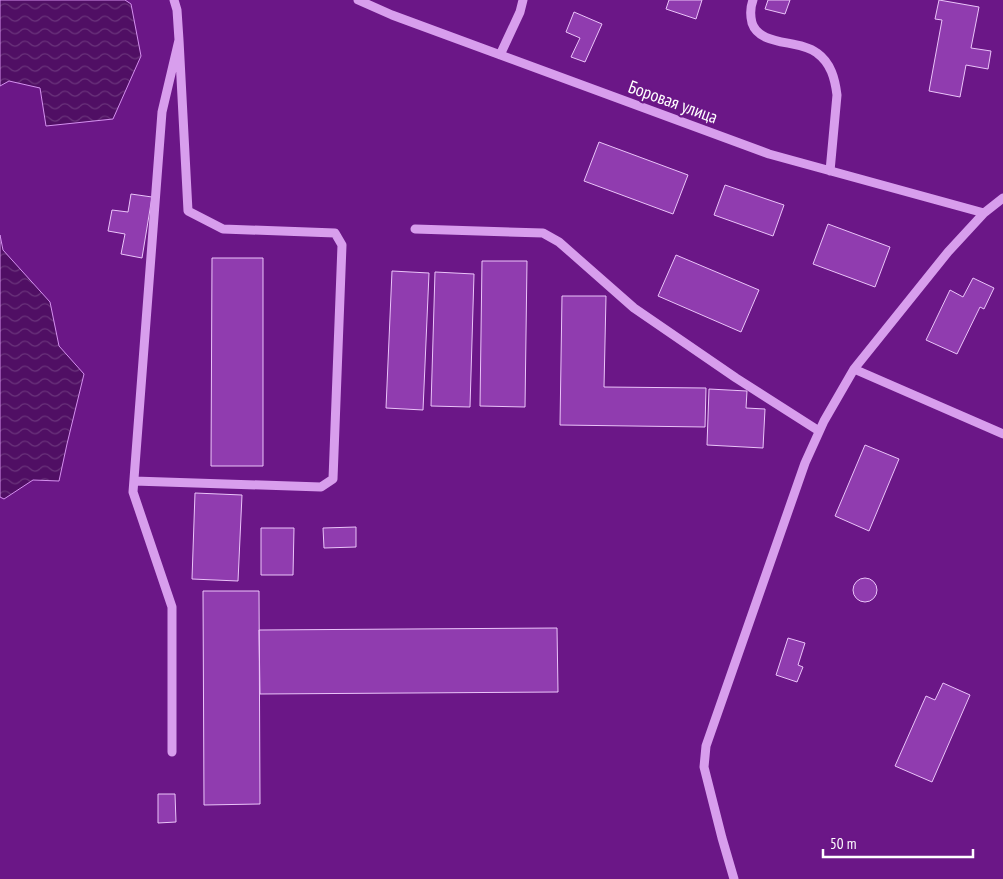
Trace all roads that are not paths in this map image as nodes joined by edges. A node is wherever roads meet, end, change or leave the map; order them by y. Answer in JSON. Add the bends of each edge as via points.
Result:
{"nodes":[{"id":1,"x":174,"y":0,"type":"edge"},
{"id":2,"x":358,"y":0,"type":"edge"},
{"id":3,"x":523,"y":0,"type":"edge"},
{"id":4,"x":753,"y":0,"type":"edge"},
{"id":5,"x":179,"y":40,"type":"junction"},
{"id":6,"x":500,"y":55,"type":"junction"},
{"id":7,"x":830,"y":171,"type":"junction"},
{"id":8,"x":1003,"y":198,"type":"edge"},
{"id":9,"x":984,"y":213,"type":"junction"},
{"id":10,"x":415,"y":229,"type":"dead end"},
{"id":11,"x":854,"y":369,"type":"junction"},
{"id":12,"x":819,"y":431,"type":"junction"},
{"id":13,"x":1003,"y":434,"type":"edge"},
{"id":14,"x":134,"y":481,"type":"junction"},
{"id":15,"x":172,"y":752,"type":"dead end"},
{"id":16,"x":734,"y":879,"type":"edge"}],
"edges":[{"from":1,"to":5,"type":"street"},
{"from":2,"to":6,"type":"street","name":"Боровая улица"},
{"from":3,"to":6,"type":"street"},
{"from":4,"to":7,"type":"street","via":[[750,16],[754,29],[762,36],[817,52],[832,71],[836,94]]},
{"from":5,"to":14,"type":"street","via":[[162,112]]},
{"from":5,"to":14,"type":"street","via":[[188,211],[223,228],[335,233],[342,245],[333,479],[321,487]]},
{"from":6,"to":7,"type":"street","name":"Боровая улица","via":[[768,154]]},
{"from":7,"to":9,"type":"street","name":"Боровая улица"},
{"from":8,"to":9,"type":"street"},
{"from":9,"to":11,"type":"street","via":[[948,252]]},
{"from":10,"to":12,"type":"street","via":[[543,234],[559,242],[634,308]]},
{"from":11,"to":12,"type":"street"},
{"from":11,"to":13,"type":"street"},
{"from":12,"to":16,"type":"street","via":[[706,746],[704,767]]},
{"from":14,"to":15,"type":"street","via":[[134,492],[172,608]]}]}
